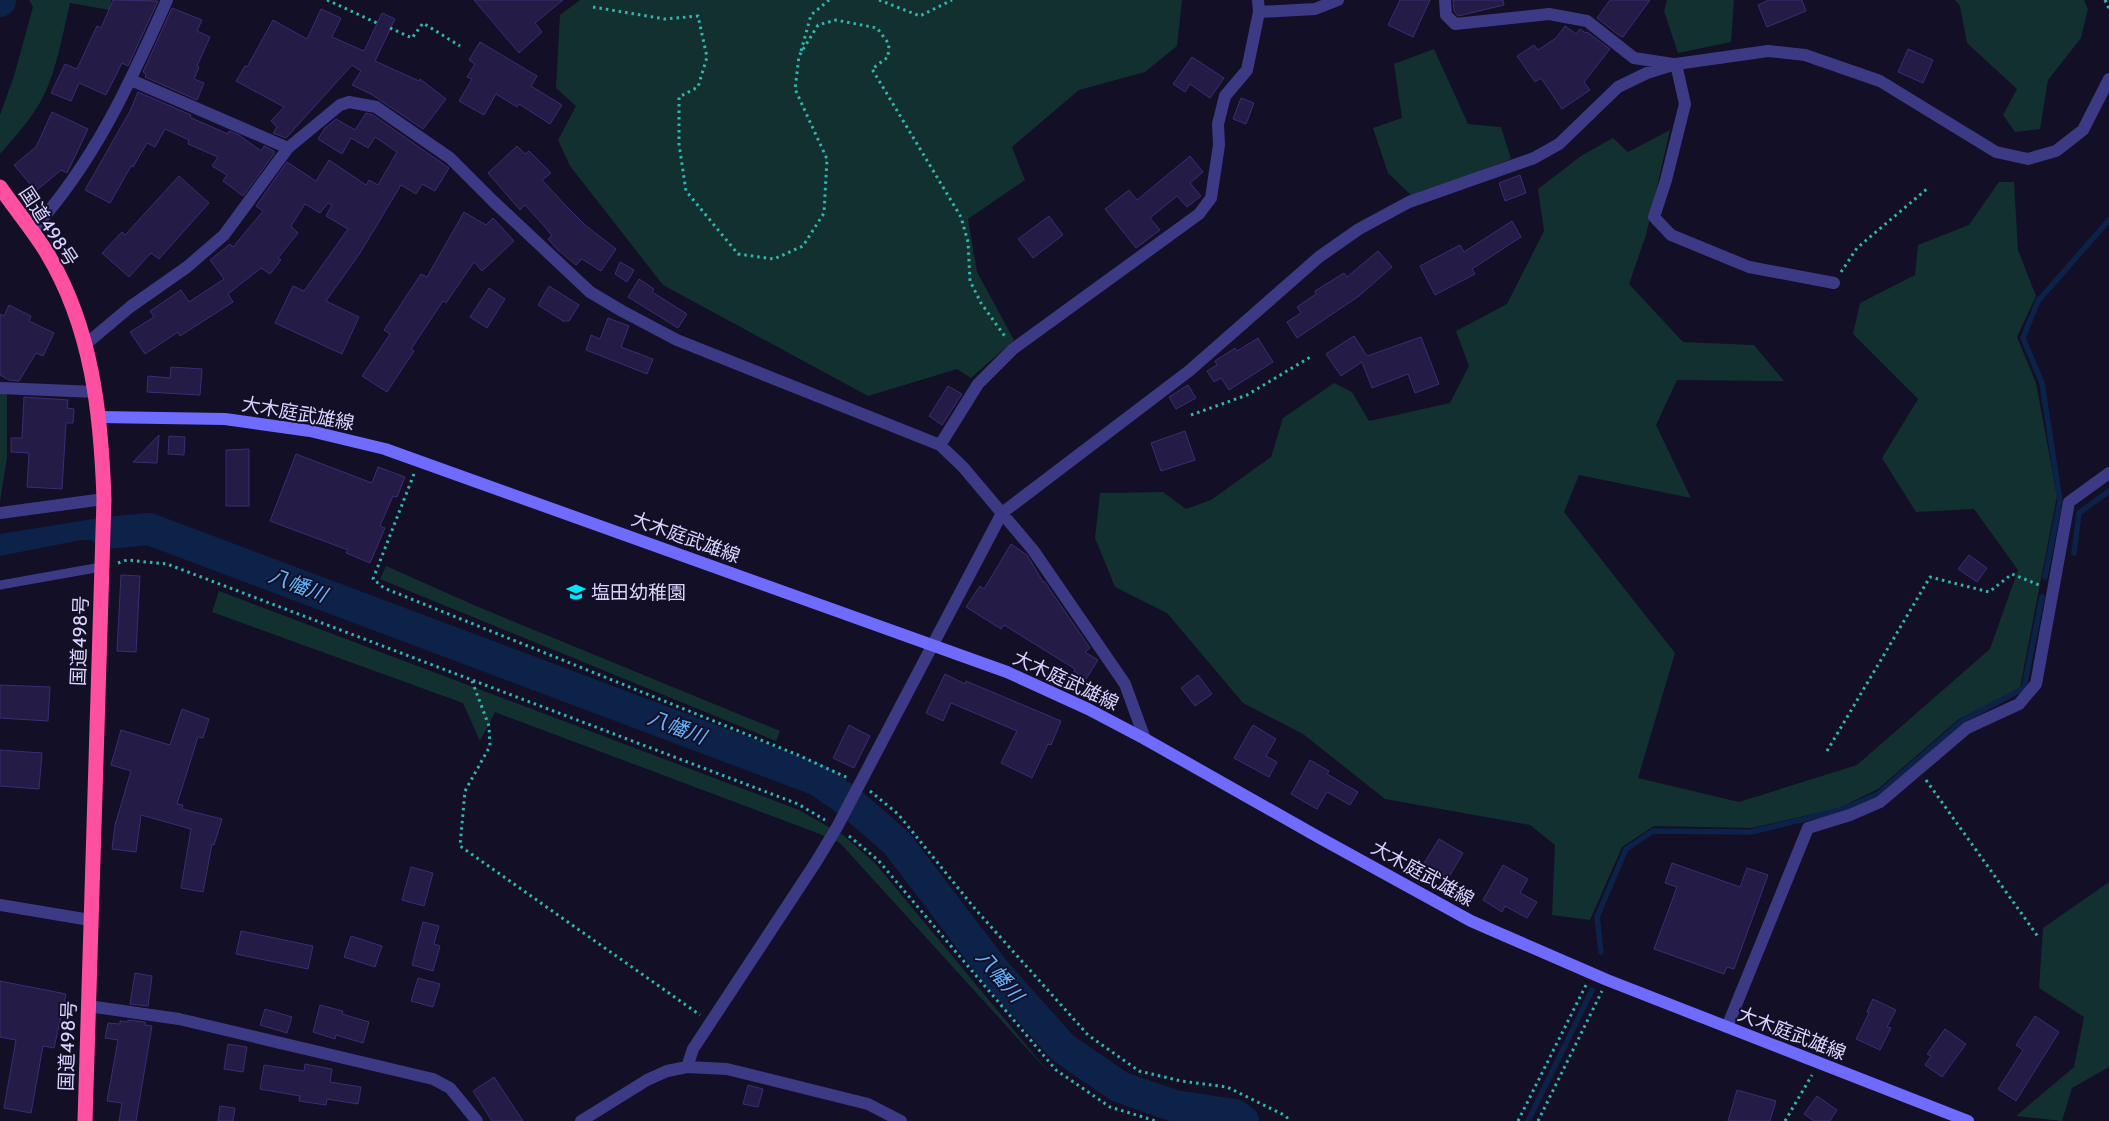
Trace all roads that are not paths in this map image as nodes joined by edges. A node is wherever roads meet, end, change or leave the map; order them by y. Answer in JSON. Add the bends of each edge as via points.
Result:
{"nodes":[{"id":1,"x":167,"y":0,"type":"edge"},
{"id":2,"x":1338,"y":0,"type":"edge"},
{"id":3,"x":1445,"y":0,"type":"edge"},
{"id":4,"x":1259,"y":6,"type":"edge"},
{"id":5,"x":1676,"y":64,"type":"junction"},
{"id":6,"x":2109,"y":79,"type":"edge"},
{"id":7,"x":131,"y":80,"type":"junction"},
{"id":8,"x":288,"y":148,"type":"junction"},
{"id":9,"x":3,"y":191,"type":"edge"},
{"id":10,"x":32,"y":230,"type":"junction"},
{"id":11,"x":1834,"y":283,"type":"road end"},
{"id":12,"x":86,"y":344,"type":"junction"},
{"id":13,"x":0,"y":388,"type":"edge"},
{"id":14,"x":96,"y":392,"type":"junction"},
{"id":15,"x":100,"y":417,"type":"junction"},
{"id":16,"x":940,"y":445,"type":"junction"},
{"id":17,"x":2109,"y":473,"type":"edge"},
{"id":18,"x":104,"y":499,"type":"junction"},
{"id":19,"x":0,"y":513,"type":"edge"},
{"id":20,"x":1002,"y":513,"type":"junction"},
{"id":21,"x":101,"y":568,"type":"junction"},
{"id":22,"x":0,"y":585,"type":"edge"},
{"id":23,"x":933,"y":646,"type":"junction"},
{"id":24,"x":1144,"y":739,"type":"junction"},
{"id":25,"x":0,"y":905,"type":"edge"},
{"id":26,"x":90,"y":920,"type":"junction"},
{"id":27,"x":88,"y":1006,"type":"junction"},
{"id":28,"x":1727,"y":1027,"type":"junction"},
{"id":29,"x":687,"y":1067,"type":"junction"},
{"id":30,"x":85,"y":1121,"type":"edge"},
{"id":31,"x":477,"y":1121,"type":"edge"},
{"id":32,"x":581,"y":1121,"type":"edge"},
{"id":33,"x":901,"y":1121,"type":"edge"},
{"id":34,"x":1968,"y":1121,"type":"edge"}],
"edges":[{"from":1,"to":7,"type":"street"},
{"from":2,"to":4,"type":"street","via":[[1315,9]]},
{"from":3,"to":5,"type":"street","via":[[1446,15],[1455,24],[1549,14],[1587,21],[1634,58]]},
{"from":4,"to":16,"type":"street","via":[[1247,70],[1225,96],[1218,124],[1219,145],[1210,198],[1199,214],[1013,349],[978,384]]},
{"from":5,"to":6,"type":"street","via":[[1768,51],[1805,55],[1880,81],[1996,152],[2028,159],[2056,151],[2083,130]]},
{"from":5,"to":11,"type":"street","via":[[1685,104],[1654,217],[1671,236],[1749,267]]},
{"from":5,"to":20,"type":"street","via":[[1618,87],[1559,144],[1534,158],[1409,202],[1359,229],[1319,257],[1189,371]]},
{"from":7,"to":8,"type":"street"},
{"from":7,"to":10,"type":"street","via":[[78,172],[52,209]]},
{"from":8,"to":12,"type":"street","via":[[224,235],[188,267],[130,307]]},
{"from":8,"to":16,"type":"street","via":[[340,105],[349,102],[376,107],[450,158],[492,202],[590,292],[677,340]]},
{"from":9,"to":10,"type":"highway","name":"国道498号"},
{"from":10,"to":12,"type":"highway","name":"国道498号","via":[[70,297]]},
{"from":12,"to":14,"type":"highway","name":"国道498号"},
{"from":13,"to":14,"type":"street"},
{"from":14,"to":15,"type":"highway","name":"国道498号"},
{"from":15,"to":18,"type":"highway","name":"国道498号"},
{"from":15,"to":23,"type":"main road","name":"大木庭武雄線","via":[[235,420],[310,430],[385,449]]},
{"from":16,"to":20,"type":"street"},
{"from":17,"to":28,"type":"street","via":[[2069,502],[2036,684],[2019,704],[1967,728],[1880,802],[1808,828]]},
{"from":18,"to":19,"type":"street"},
{"from":18,"to":21,"type":"highway","name":"国道498号"},
{"from":20,"to":23,"type":"street"},
{"from":20,"to":24,"type":"street","via":[[1033,550],[1125,684]]},
{"from":21,"to":22,"type":"lane"},
{"from":21,"to":26,"type":"highway","name":"国道498号"},
{"from":23,"to":24,"type":"main road","name":"大木庭武雄線","via":[[1007,672]]},
{"from":23,"to":29,"type":"street","via":[[837,827],[693,1049]]},
{"from":24,"to":28,"type":"main road","name":"大木庭武雄線","via":[[1471,921]]},
{"from":25,"to":26,"type":"street"},
{"from":26,"to":27,"type":"highway","name":"国道498号"},
{"from":27,"to":30,"type":"highway","name":"国道498号"},
{"from":27,"to":31,"type":"street","via":[[179,1019],[433,1079],[450,1088]]},
{"from":28,"to":34,"type":"main road","name":"大木庭武雄線"},
{"from":29,"to":32,"type":"street","via":[[647,1080]]},
{"from":29,"to":33,"type":"street","via":[[727,1069],[868,1104]]}]}
